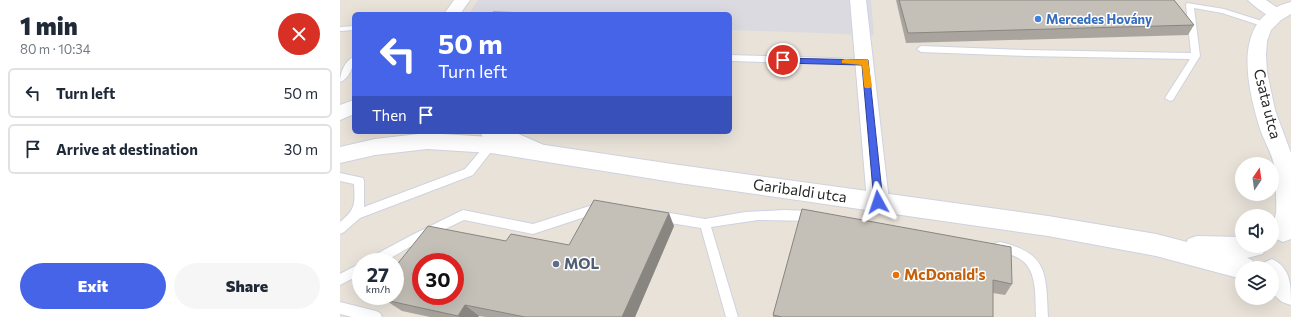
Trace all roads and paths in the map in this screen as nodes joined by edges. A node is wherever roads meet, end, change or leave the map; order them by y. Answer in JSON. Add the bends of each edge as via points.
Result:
{"nodes":[{"id":1,"x":462,"y":0,"type":"edge"},
{"id":2,"x":858,"y":0,"type":"edge"},
{"id":3,"x":1256,"y":0,"type":"edge"},
{"id":4,"x":1189,"y":3,"type":"edge"},
{"id":5,"x":453,"y":12,"type":"edge"},
{"id":6,"x":1278,"y":15,"type":"edge"},
{"id":7,"x":352,"y":28,"type":"edge"},
{"id":8,"x":340,"y":29,"type":"edge"},
{"id":9,"x":921,"y":49,"type":"dead end"},
{"id":10,"x":1196,"y":56,"type":"junction"},
{"id":11,"x":732,"y":58,"type":"edge"},
{"id":12,"x":865,"y":62,"type":"junction"},
{"id":13,"x":352,"y":63,"type":"edge"},
{"id":14,"x":340,"y":79,"type":"edge"},
{"id":15,"x":1170,"y":98,"type":"dead end"},
{"id":16,"x":352,"y":109,"type":"edge"},
{"id":17,"x":340,"y":113,"type":"edge"},
{"id":18,"x":340,"y":119,"type":"edge"},
{"id":19,"x":352,"y":119,"type":"edge"},
{"id":20,"x":490,"y":138,"type":"edge"},
{"id":21,"x":340,"y":155,"type":"edge"},
{"id":22,"x":1288,"y":171,"type":"edge"},
{"id":23,"x":340,"y":177,"type":"edge"},
{"id":24,"x":878,"y":202,"type":"junction"},
{"id":25,"x":609,"y":209,"type":"edge"},
{"id":26,"x":646,"y":214,"type":"edge"},
{"id":27,"x":356,"y":215,"type":"junction"},
{"id":28,"x":826,"y":218,"type":"edge"},
{"id":29,"x":705,"y":224,"type":"junction"},
{"id":30,"x":340,"y":229,"type":"edge"},
{"id":31,"x":1279,"y":234,"type":"edge"},
{"id":32,"x":990,"y":245,"type":"edge"},
{"id":33,"x":1156,"y":245,"type":"junction"},
{"id":34,"x":1235,"y":248,"type":"edge"},
{"id":35,"x":388,"y":253,"type":"edge"},
{"id":36,"x":1235,"y":266,"type":"edge"},
{"id":37,"x":352,"y":273,"type":"edge"},
{"id":38,"x":340,"y":280,"type":"edge"},
{"id":39,"x":340,"y":308,"type":"edge"},
{"id":40,"x":376,"y":317,"type":"edge"},
{"id":41,"x":732,"y":317,"type":"edge"},
{"id":42,"x":1042,"y":317,"type":"edge"}],
"edges":[{"from":1,"to":5,"type":"street"},
{"from":2,"to":12,"type":"street"},
{"from":3,"to":6,"type":"street"},
{"from":4,"to":6,"type":"lane","via":[[1224,11]]},
{"from":4,"to":10,"type":"lane"},
{"from":6,"to":22,"type":"street","name":"Csata utca","via":[[1258,40],[1256,56],[1258,76],[1270,123]]},
{"from":7,"to":8,"type":"lane"},
{"from":9,"to":10,"type":"lane"},
{"from":10,"to":15,"type":"lane"},
{"from":11,"to":12,"type":"lane"},
{"from":12,"to":24,"type":"street"},
{"from":13,"to":14,"type":"lane"},
{"from":16,"to":17,"type":"street"},
{"from":18,"to":19,"type":"street"},
{"from":20,"to":21,"type":"street","name":"Garibaldi utca","via":[[427,141],[375,147]]},
{"from":20,"to":24,"type":"street","name":"Garibaldi utca","via":[[539,151]]},
{"from":20,"to":27,"type":"lane","via":[[469,172]]},
{"from":22,"to":31,"type":"street","name":"Csata utca","via":[[1288,213]]},
{"from":23,"to":27,"type":"lane","via":[[359,181],[360,204]]},
{"from":24,"to":33,"type":"street","name":"Garibaldi utca","via":[[1040,225]]},
{"from":25,"to":35,"type":"lane","via":[[602,208],[533,229],[463,215]]},
{"from":26,"to":29,"type":"lane"},
{"from":27,"to":30,"type":"lane"},
{"from":28,"to":29,"type":"lane","via":[[785,214],[736,217]]},
{"from":29,"to":41,"type":"lane"},
{"from":32,"to":42,"type":"lane","via":[[1024,254],[1034,264],[1040,276]]},
{"from":33,"to":34,"type":"street","name":"Garibaldi utca"},
{"from":33,"to":36,"type":"street","name":"Garibaldi utca"},
{"from":37,"to":38,"type":"lane"},
{"from":39,"to":40,"type":"lane"}]}
